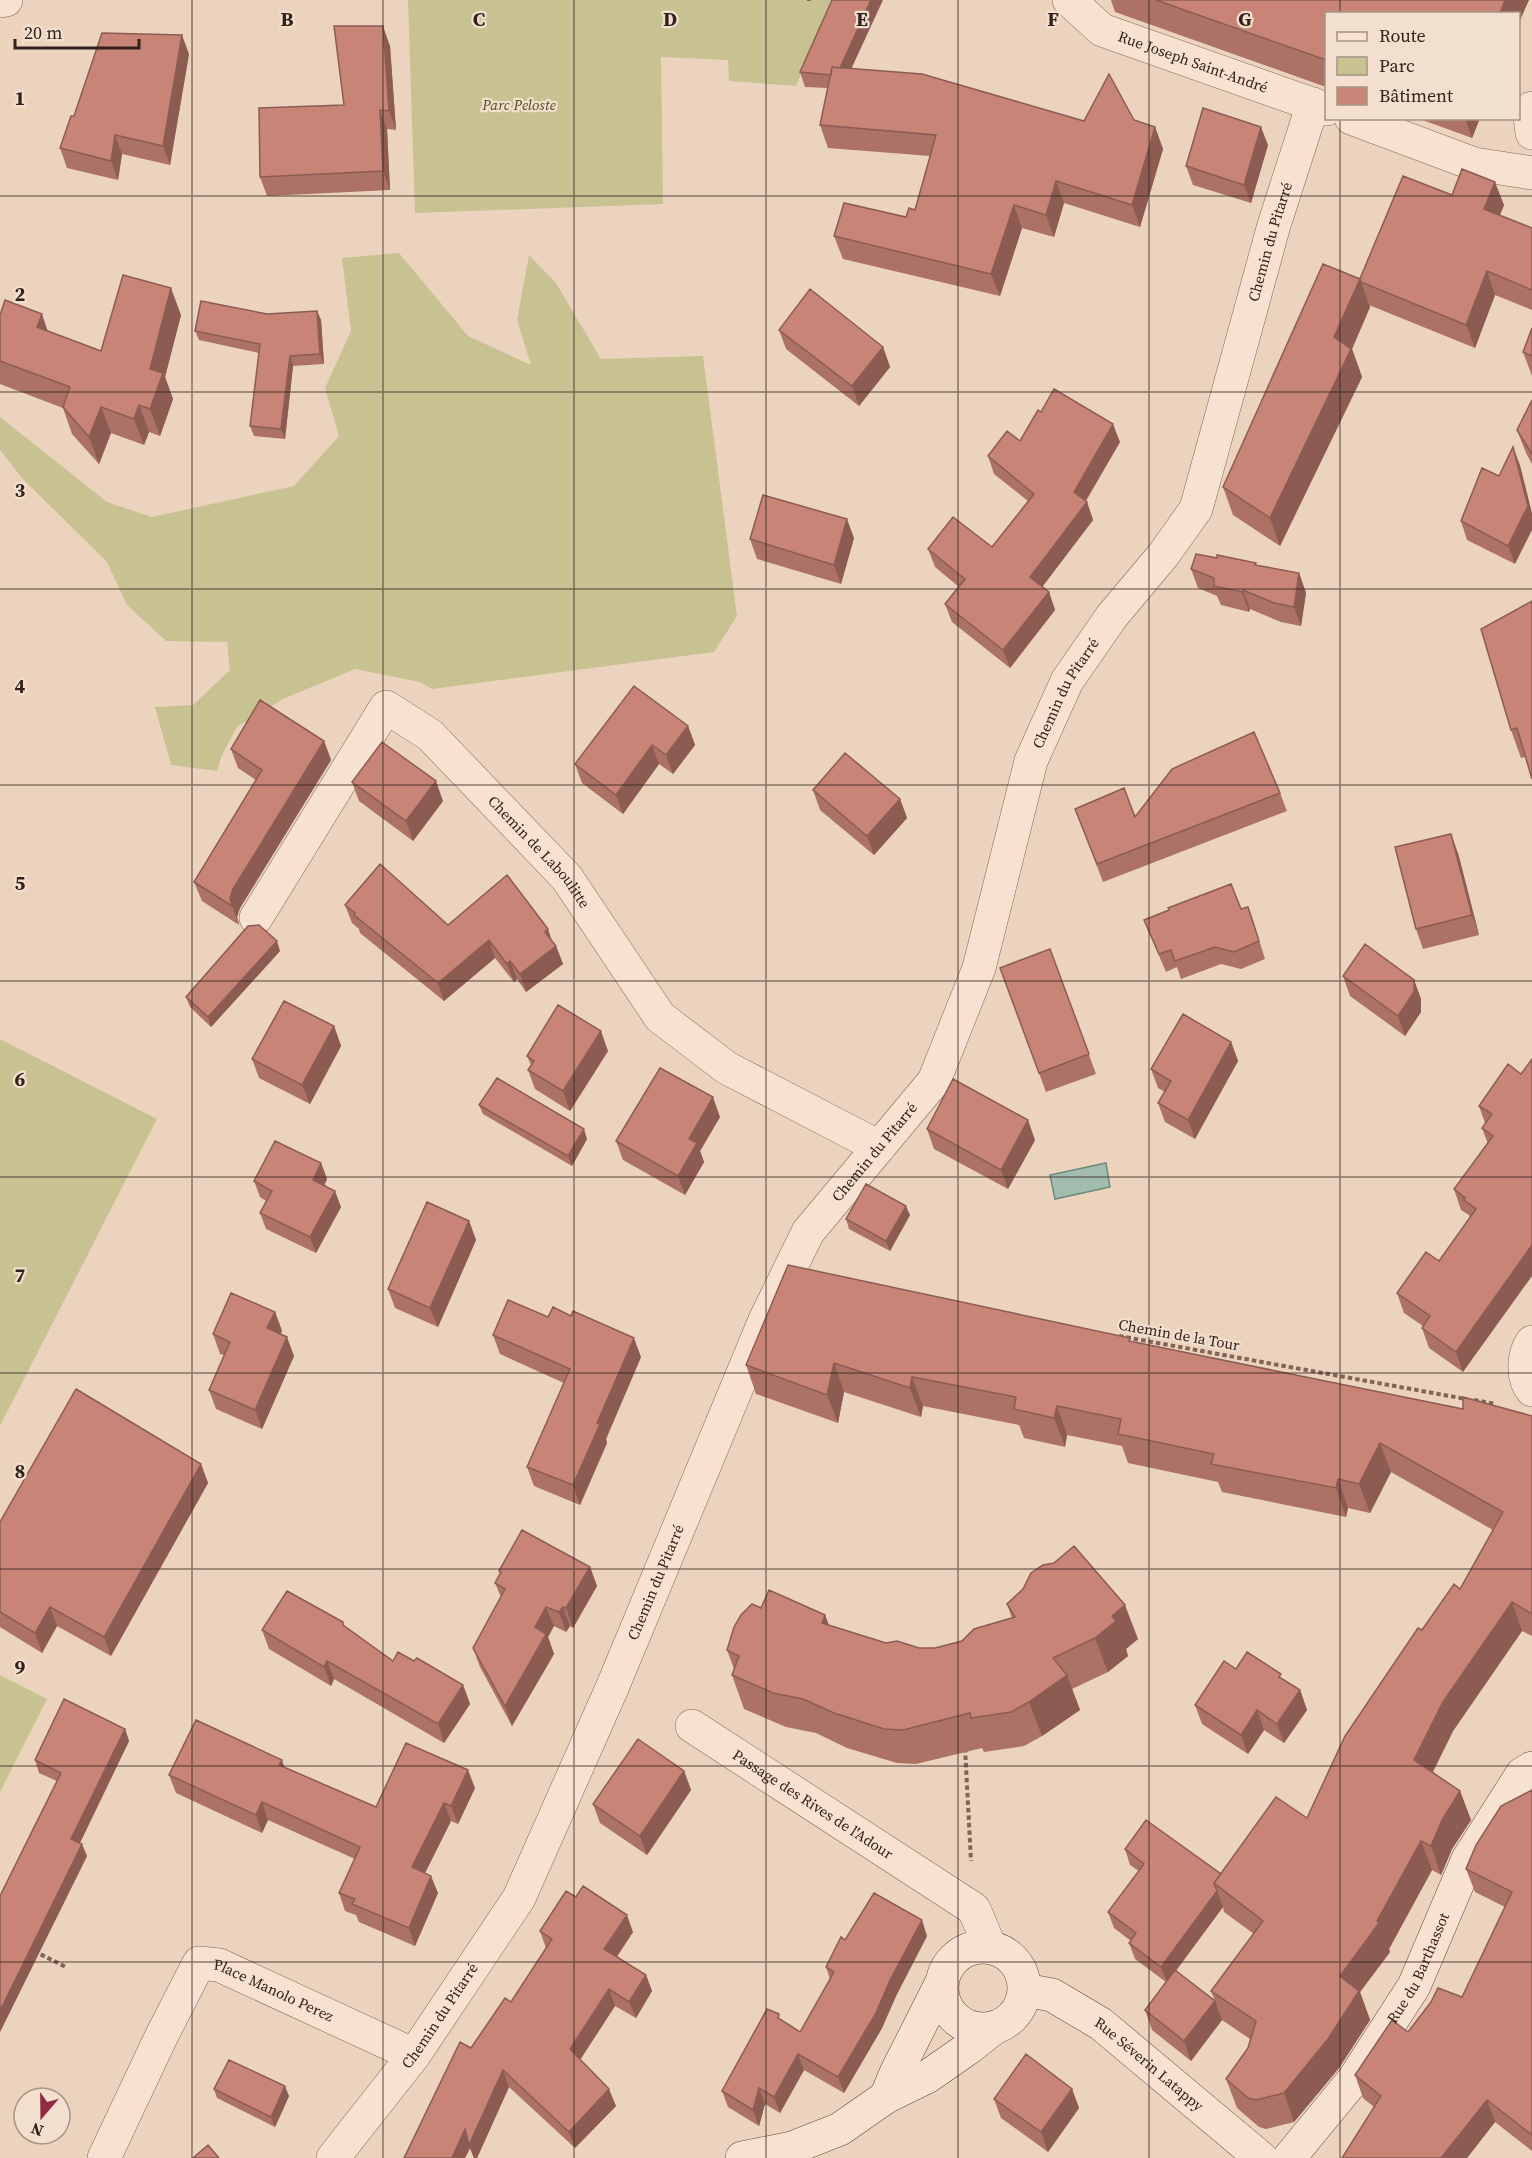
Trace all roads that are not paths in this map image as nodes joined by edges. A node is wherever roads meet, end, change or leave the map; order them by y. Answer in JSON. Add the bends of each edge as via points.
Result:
{"nodes":[{"id":1,"x":0,"y":0,"type":"edge"},
{"id":2,"x":6,"y":0,"type":"edge"},
{"id":3,"x":1069,"y":0,"type":"edge"},
{"id":4,"x":1320,"y":107,"type":"edge"},
{"id":5,"x":1532,"y":108,"type":"edge"},
{"id":6,"x":1356,"y":120,"type":"edge"},
{"id":7,"x":1532,"y":133,"type":"edge"},
{"id":8,"x":1532,"y":173,"type":"edge"},
{"id":9,"x":256,"y":918,"type":"dead end"},
{"id":10,"x":879,"y":1147,"type":"junction"},
{"id":11,"x":1532,"y":1342,"type":"edge"},
{"id":12,"x":1532,"y":1390,"type":"edge"},
{"id":13,"x":692,"y":1726,"type":"dead end"},
{"id":14,"x":1532,"y":1768,"type":"edge"},
{"id":15,"x":990,"y":1947,"type":"junction"},
{"id":16,"x":941,"y":1984,"type":"junction"},
{"id":17,"x":1025,"y":1990,"type":"junction"},
{"id":18,"x":994,"y":2028,"type":"junction"},
{"id":19,"x":414,"y":2055,"type":"junction"},
{"id":20,"x":886,"y":2097,"type":"junction"},
{"id":21,"x":823,"y":2148,"type":"edge"},
{"id":22,"x":104,"y":2158,"type":"edge"},
{"id":23,"x":333,"y":2158,"type":"edge"},
{"id":24,"x":742,"y":2158,"type":"edge"},
{"id":25,"x":1261,"y":2158,"type":"edge"},
{"id":26,"x":1289,"y":2158,"type":"edge"}],
"edges":[{"from":1,"to":2,"type":"street"},
{"from":3,"to":4,"type":"street","name":"Rue Joseph Saint-André","via":[[1102,30]]},
{"from":4,"to":10,"type":"street","name":"Chemin du Pitarré","via":[[1274,225],[1196,509],[1067,681],[1031,761],[979,968],[934,1081]]},
{"from":5,"to":7,"type":"street"},
{"from":6,"to":8,"type":"street","via":[[1474,164]]},
{"from":9,"to":10,"type":"street","name":"Chemin de Laboulitte","via":[[386,707],[430,735],[567,878],[660,1017],[727,1068]]},
{"from":10,"to":19,"type":"street","name":"Chemin du Pitarré","via":[[808,1232],[765,1320],[612,1688],[519,1898]]},
{"from":11,"to":12,"type":"street","via":[[1525,1352],[1526,1384]]},
{"from":13,"to":15,"type":"street","name":"Passage des Rives de l'Adour","via":[[974,1909]]},
{"from":14,"to":26,"type":"street","name":"Rue du Barthassot","via":[[1522,1774],[1468,1859],[1414,1986],[1354,2079]]},
{"from":15,"to":16,"type":"street","via":[[976,1946],[952,1959]]},
{"from":15,"to":17,"type":"street","via":[[1015,1961]]},
{"from":16,"to":18,"type":"street","via":[[944,2003],[956,2019],[974,2029]]},
{"from":16,"to":20,"type":"street"},
{"from":17,"to":18,"type":"street","via":[[1015,2014]]},
{"from":17,"to":25,"type":"street","name":"Rue Séverin Latappy","via":[[1052,1995],[1101,2024]]},
{"from":18,"to":20,"type":"street","via":[[927,2077]]},
{"from":19,"to":22,"type":"street","name":"Place Manolo Perez","via":[[219,1965],[199,1963]]},
{"from":19,"to":23,"type":"street","name":"Chemin du Pitarré"},
{"from":20,"to":21,"type":"street","via":[[840,2129]]},
{"from":21,"to":24,"type":"street","via":[[792,2148]]}]}
